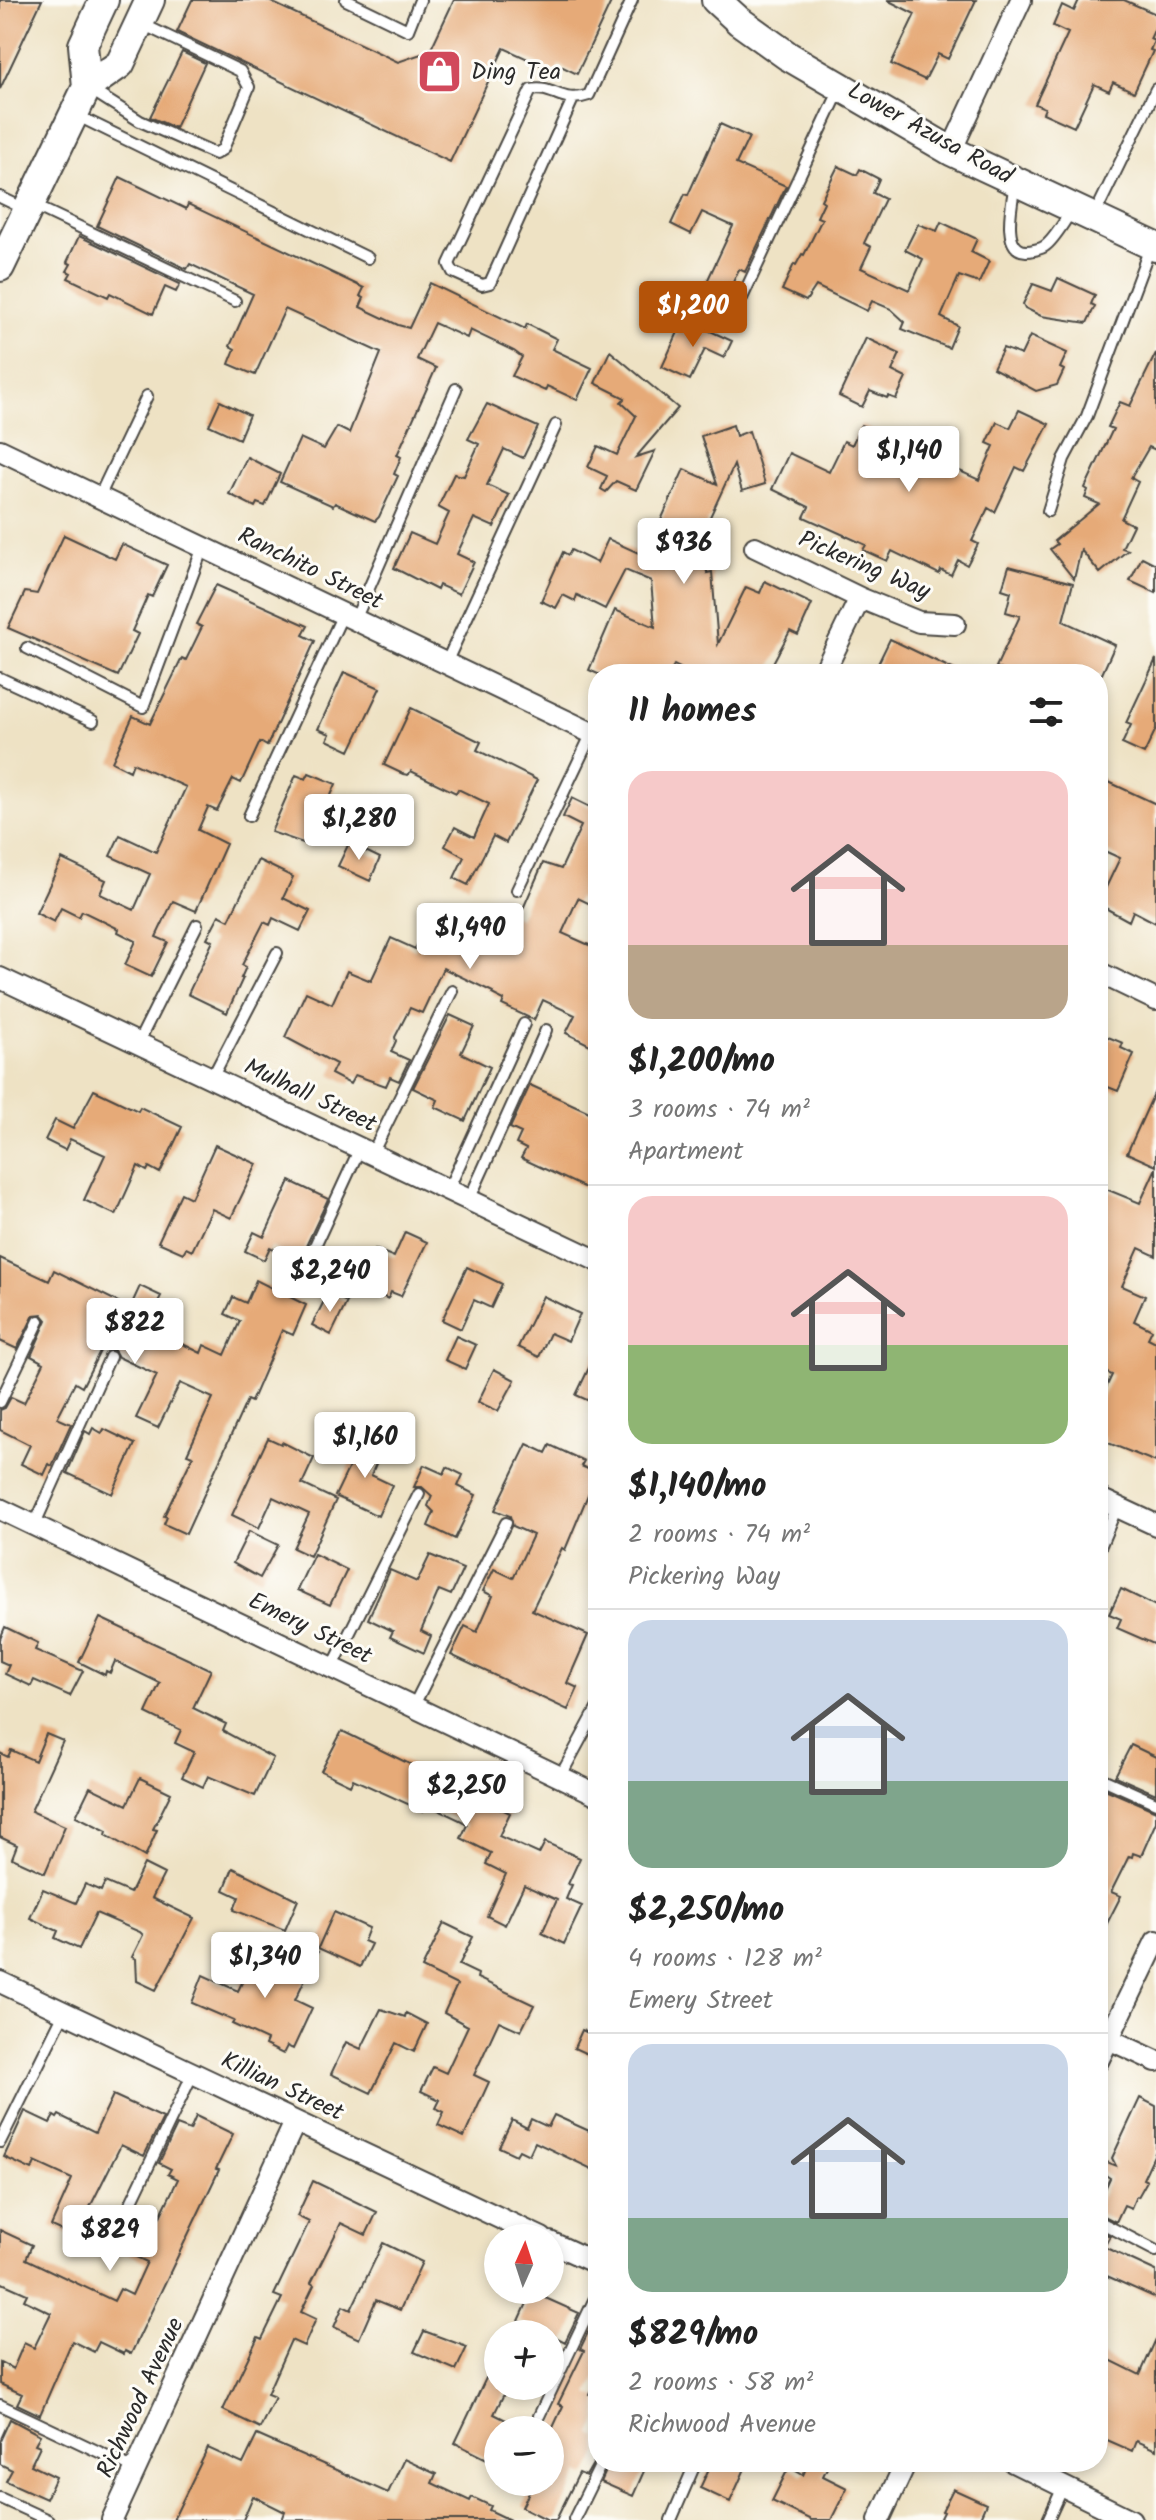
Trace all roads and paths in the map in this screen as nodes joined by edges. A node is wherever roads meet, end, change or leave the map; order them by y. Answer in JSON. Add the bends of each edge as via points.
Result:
{"nodes":[{"id":1,"x":104,"y":0,"type":"edge"},
{"id":2,"x":346,"y":0,"type":"edge"},
{"id":3,"x":420,"y":0,"type":"edge"},
{"id":4,"x":632,"y":0,"type":"edge"},
{"id":5,"x":716,"y":0,"type":"edge"},
{"id":6,"x":1021,"y":0,"type":"edge"},
{"id":7,"x":145,"y":11,"type":"edge"},
{"id":8,"x":842,"y":85,"type":"junction"},
{"id":9,"x":87,"y":87,"type":"junction"},
{"id":10,"x":1156,"y":89,"type":"edge"},
{"id":11,"x":572,"y":101,"type":"junction"},
{"id":12,"x":74,"y":114,"type":"junction"},
{"id":13,"x":951,"y":151,"type":"junction"},
{"id":14,"x":1016,"y":181,"type":"junction"},
{"id":15,"x":0,"y":197,"type":"edge"},
{"id":16,"x":29,"y":207,"type":"junction"},
{"id":17,"x":1084,"y":213,"type":"junction"},
{"id":18,"x":1154,"y":246,"type":"edge"},
{"id":19,"x":368,"y":258,"type":"dead end"},
{"id":20,"x":0,"y":267,"type":"edge"},
{"id":21,"x":235,"y":301,"type":"dead end"},
{"id":22,"x":734,"y":315,"type":"dead end"},
{"id":23,"x":456,"y":389,"type":"dead end"},
{"id":24,"x":147,"y":396,"type":"dead end"},
{"id":25,"x":556,"y":425,"type":"dead end"},
{"id":26,"x":0,"y":450,"type":"edge"},
{"id":27,"x":99,"y":497,"type":"junction"},
{"id":28,"x":1048,"y":511,"type":"dead end"},
{"id":29,"x":203,"y":547,"type":"junction"},
{"id":30,"x":755,"y":547,"type":"dead end"},
{"id":31,"x":860,"y":598,"type":"junction"},
{"id":32,"x":349,"y":617,"type":"junction"},
{"id":33,"x":955,"y":624,"type":"dead end"},
{"id":34,"x":27,"y":648,"type":"dead end"},
{"id":35,"x":446,"y":663,"type":"junction"},
{"id":36,"x":828,"y":664,"type":"edge"},
{"id":37,"x":0,"y":678,"type":"edge"},
{"id":38,"x":93,"y":721,"type":"dead end"},
{"id":39,"x":588,"y":731,"type":"edge"},
{"id":40,"x":588,"y":748,"type":"edge"},
{"id":41,"x":249,"y":816,"type":"dead end"},
{"id":42,"x":517,"y":890,"type":"dead end"},
{"id":43,"x":197,"y":925,"type":"dead end"},
{"id":44,"x":277,"y":953,"type":"dead end"},
{"id":45,"x":1108,"y":977,"type":"edge"},
{"id":46,"x":0,"y":978,"type":"edge"},
{"id":47,"x":452,"y":991,"type":"dead end"},
{"id":48,"x":1156,"y":1000,"type":"edge"},
{"id":49,"x":524,"y":1024,"type":"dead end"},
{"id":50,"x":546,"y":1030,"type":"dead end"},
{"id":51,"x":138,"y":1043,"type":"junction"},
{"id":52,"x":212,"y":1078,"type":"junction"},
{"id":53,"x":366,"y":1151,"type":"junction"},
{"id":54,"x":448,"y":1190,"type":"junction"},
{"id":55,"x":469,"y":1200,"type":"junction"},
{"id":56,"x":588,"y":1256,"type":"edge"},
{"id":57,"x":301,"y":1276,"type":"dead end"},
{"id":58,"x":39,"y":1321,"type":"dead end"},
{"id":59,"x":110,"y":1357,"type":"dead end"},
{"id":60,"x":0,"y":1402,"type":"edge"},
{"id":61,"x":419,"y":1494,"type":"dead end"},
{"id":62,"x":1108,"y":1503,"type":"edge"},
{"id":63,"x":1117,"y":1507,"type":"junction"},
{"id":64,"x":0,"y":1509,"type":"edge"},
{"id":65,"x":1154,"y":1518,"type":"edge"},
{"id":66,"x":506,"y":1523,"type":"dead end"},
{"id":67,"x":34,"y":1526,"type":"junction"},
{"id":68,"x":1108,"y":1528,"type":"edge"},
{"id":69,"x":332,"y":1668,"type":"junction"},
{"id":70,"x":413,"y":1707,"type":"junction"},
{"id":71,"x":588,"y":1725,"type":"edge"},
{"id":72,"x":560,"y":1777,"type":"junction"},
{"id":73,"x":1108,"y":1781,"type":"edge"},
{"id":74,"x":588,"y":1790,"type":"edge"},
{"id":75,"x":1156,"y":1803,"type":"edge"},
{"id":76,"x":1156,"y":1941,"type":"edge"},
{"id":77,"x":0,"y":1982,"type":"edge"},
{"id":78,"x":64,"y":2013,"type":"junction"},
{"id":79,"x":1108,"y":2027,"type":"edge"},
{"id":80,"x":1108,"y":2038,"type":"edge"},
{"id":81,"x":1156,"y":2061,"type":"edge"},
{"id":82,"x":193,"y":2073,"type":"junction"},
{"id":83,"x":295,"y":2122,"type":"junction"},
{"id":84,"x":0,"y":2142,"type":"edge"},
{"id":85,"x":512,"y":2224,"type":"edge"},
{"id":86,"x":1108,"y":2226,"type":"edge"},
{"id":87,"x":564,"y":2248,"type":"edge"},
{"id":88,"x":109,"y":2249,"type":"dead end"},
{"id":89,"x":1156,"y":2251,"type":"edge"},
{"id":90,"x":588,"y":2259,"type":"edge"},
{"id":91,"x":588,"y":2313,"type":"edge"},
{"id":92,"x":0,"y":2405,"type":"edge"},
{"id":93,"x":539,"y":2416,"type":"dead end"},
{"id":94,"x":137,"y":2470,"type":"junction"},
{"id":95,"x":597,"y":2472,"type":"edge"},
{"id":96,"x":692,"y":2472,"type":"edge"},
{"id":97,"x":901,"y":2472,"type":"edge"},
{"id":98,"x":1033,"y":2472,"type":"edge"},
{"id":99,"x":1063,"y":2487,"type":"junction"},
{"id":100,"x":0,"y":2498,"type":"edge"},
{"id":101,"x":1099,"y":2513,"type":"edge"},
{"id":102,"x":574,"y":2519,"type":"edge"},
{"id":103,"x":48,"y":2520,"type":"edge"},
{"id":104,"x":112,"y":2520,"type":"edge"},
{"id":105,"x":671,"y":2520,"type":"edge"},
{"id":106,"x":879,"y":2520,"type":"edge"},
{"id":107,"x":1048,"y":2520,"type":"edge"},
{"id":108,"x":1131,"y":2520,"type":"edge"}],
"edges":[{"from":1,"to":9,"type":"main road","via":[[83,45]]},
{"from":2,"to":3,"type":"lane","via":[[408,30]]},
{"from":4,"to":11,"type":"lane","via":[[589,95]]},
{"from":5,"to":8,"type":"main road","name":"Lower Azusa Road","via":[[788,56]]},
{"from":6,"to":13,"type":"street"},
{"from":7,"to":9,"type":"main road","via":[[120,64]]},
{"from":7,"to":9,"type":"lane","via":[[240,71],[249,87],[223,149],[215,154],[140,121]]},
{"from":8,"to":13,"type":"main road","name":"Lower Azusa Road"},
{"from":8,"to":22,"type":"lane"},
{"from":9,"to":12,"type":"main road"},
{"from":10,"to":17,"type":"lane"},
{"from":11,"to":11,"type":"lane","via":[[540,88],[531,90],[449,264],[453,272],[482,285],[490,283]]},
{"from":12,"to":16,"type":"main road"},
{"from":12,"to":19,"type":"lane"},
{"from":13,"to":14,"type":"main road","name":"Lower Azusa Road"},
{"from":14,"to":17,"type":"main road","name":"Lower Azusa Road"},
{"from":14,"to":17,"type":"lane","via":[[1011,239],[1020,249],[1045,246]]},
{"from":15,"to":16,"type":"lane"},
{"from":16,"to":20,"type":"main road"},
{"from":16,"to":21,"type":"lane"},
{"from":17,"to":18,"type":"main road","name":"Lower Azusa Road"},
{"from":18,"to":28,"type":"lane","via":[[1087,416],[1064,459]]},
{"from":23,"to":32,"type":"lane"},
{"from":24,"to":27,"type":"lane"},
{"from":25,"to":35,"type":"lane"},
{"from":26,"to":27,"type":"street","name":"Ranchito Street"},
{"from":27,"to":29,"type":"street","name":"Ranchito Street"},
{"from":29,"to":32,"type":"street","name":"Ranchito Street"},
{"from":29,"to":34,"type":"lane","via":[[143,707]]},
{"from":30,"to":31,"type":"street","name":"Pickering Way"},
{"from":31,"to":33,"type":"street","name":"Pickering Way","via":[[919,622]]},
{"from":31,"to":36,"type":"street"},
{"from":32,"to":35,"type":"street","name":"Ranchito Street"},
{"from":32,"to":41,"type":"lane"},
{"from":35,"to":39,"type":"street","name":"Ranchito Street"},
{"from":37,"to":38,"type":"lane"},
{"from":40,"to":42,"type":"lane"},
{"from":43,"to":51,"type":"lane"},
{"from":44,"to":52,"type":"lane"},
{"from":45,"to":48,"type":"street"},
{"from":46,"to":51,"type":"street","name":"Mulhall Street"},
{"from":47,"to":53,"type":"lane"},
{"from":49,"to":54,"type":"lane"},
{"from":50,"to":55,"type":"lane"},
{"from":51,"to":52,"type":"street","name":"Mulhall Street"},
{"from":52,"to":53,"type":"street","name":"Mulhall Street"},
{"from":53,"to":54,"type":"street","name":"Mulhall Street"},
{"from":53,"to":57,"type":"lane"},
{"from":54,"to":55,"type":"street","name":"Mulhall Street"},
{"from":55,"to":56,"type":"street","name":"Mulhall Street"},
{"from":58,"to":60,"type":"lane"},
{"from":59,"to":67,"type":"lane"},
{"from":61,"to":69,"type":"lane"},
{"from":62,"to":63,"type":"street"},
{"from":63,"to":65,"type":"street"},
{"from":63,"to":68,"type":"lane"},
{"from":64,"to":67,"type":"street","name":"Emery Street"},
{"from":66,"to":70,"type":"lane"},
{"from":67,"to":69,"type":"street","name":"Emery Street"},
{"from":69,"to":70,"type":"street","name":"Emery Street"},
{"from":70,"to":72,"type":"street","name":"Emery Street"},
{"from":71,"to":72,"type":"lane"},
{"from":72,"to":74,"type":"street","name":"Emery Street"},
{"from":73,"to":75,"type":"lane"},
{"from":76,"to":79,"type":"street"},
{"from":77,"to":78,"type":"street","name":"Killian Street"},
{"from":78,"to":82,"type":"street","name":"Killian Street"},
{"from":78,"to":84,"type":"lane"},
{"from":80,"to":81,"type":"street"},
{"from":82,"to":83,"type":"street","name":"Killian Street"},
{"from":82,"to":88,"type":"lane"},
{"from":83,"to":85,"type":"street","name":"Killian Street"},
{"from":83,"to":94,"type":"street","name":"Richwood Avenue"},
{"from":86,"to":89,"type":"lane"},
{"from":87,"to":90,"type":"street"},
{"from":91,"to":93,"type":"lane"},
{"from":92,"to":94,"type":"lane"},
{"from":94,"to":104,"type":"street","name":"Richwood Avenue"},
{"from":95,"to":102,"type":"lane"},
{"from":96,"to":105,"type":"lane"},
{"from":97,"to":106,"type":"street"},
{"from":98,"to":99,"type":"street"},
{"from":99,"to":101,"type":"street"},
{"from":99,"to":107,"type":"lane"},
{"from":100,"to":103,"type":"lane"},
{"from":101,"to":108,"type":"street"}]}
